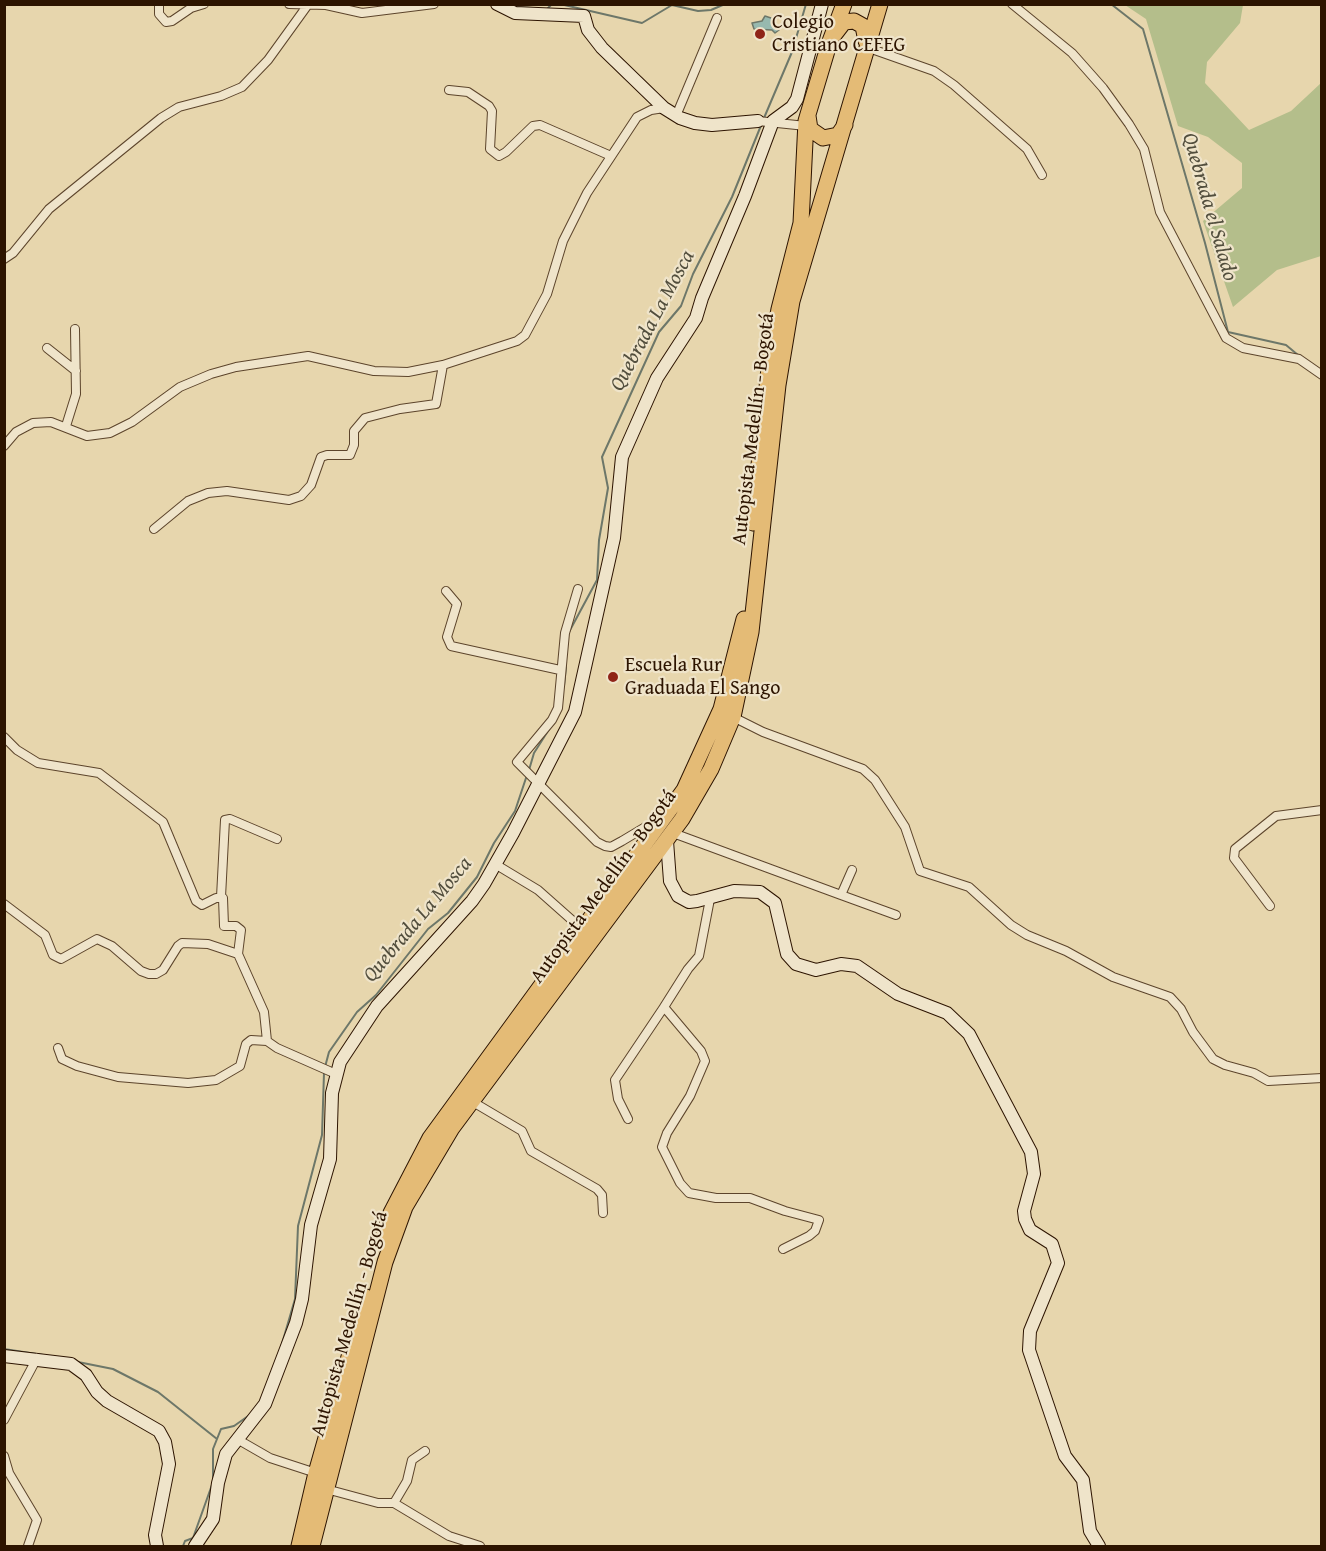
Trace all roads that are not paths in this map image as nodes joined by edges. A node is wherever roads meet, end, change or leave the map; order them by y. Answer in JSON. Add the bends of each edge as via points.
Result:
{"nodes":[{"id":1,"x":159,"y":4,"type":"edge"},
{"id":2,"x":204,"y":4,"type":"edge"},
{"id":3,"x":289,"y":4,"type":"edge"},
{"id":4,"x":434,"y":4,"type":"edge"},
{"id":5,"x":497,"y":4,"type":"edge"},
{"id":6,"x":822,"y":4,"type":"edge"},
{"id":7,"x":844,"y":4,"type":"edge"},
{"id":8,"x":880,"y":4,"type":"edge"},
{"id":9,"x":1012,"y":4,"type":"edge"},
{"id":10,"x":307,"y":6,"type":"junction"},
{"id":11,"x":584,"y":12,"type":"edge"},
{"id":12,"x":717,"y":18,"type":"dead end"},
{"id":13,"x":829,"y":44,"type":"junction"},
{"id":14,"x":866,"y":47,"type":"junction"},
{"id":15,"x":449,"y":90,"type":"dead end"},
{"id":16,"x":664,"y":108,"type":"junction"},
{"id":17,"x":676,"y":116,"type":"junction"},
{"id":18,"x":807,"y":120,"type":"junction"},
{"id":19,"x":766,"y":121,"type":"junction"},
{"id":20,"x":845,"y":124,"type":"junction"},
{"id":21,"x":611,"y":156,"type":"junction"},
{"id":22,"x":1042,"y":176,"type":"dead end"},
{"id":23,"x":4,"y":259,"type":"edge"},
{"id":24,"x":75,"y":329,"type":"dead end"},
{"id":25,"x":47,"y":348,"type":"dead end"},
{"id":26,"x":443,"y":365,"type":"junction"},
{"id":27,"x":76,"y":371,"type":"junction"},
{"id":28,"x":1322,"y":375,"type":"edge"},
{"id":29,"x":66,"y":426,"type":"junction"},
{"id":30,"x":4,"y":446,"type":"edge"},
{"id":31,"x":154,"y":529,"type":"dead end"},
{"id":32,"x":578,"y":590,"type":"dead end"},
{"id":33,"x":446,"y":591,"type":"dead end"},
{"id":34,"x":560,"y":670,"type":"junction"},
{"id":35,"x":733,"y":717,"type":"junction"},
{"id":36,"x":4,"y":737,"type":"edge"},
{"id":37,"x":535,"y":777,"type":"junction"},
{"id":38,"x":672,"y":810,"type":"junction"},
{"id":39,"x":1322,"y":810,"type":"edge"},
{"id":40,"x":670,"y":837,"type":"junction"},
{"id":41,"x":277,"y":839,"type":"dead end"},
{"id":42,"x":495,"y":864,"type":"junction"},
{"id":43,"x":852,"y":870,"type":"dead end"},
{"id":44,"x":841,"y":895,"type":"junction"},
{"id":45,"x":221,"y":897,"type":"junction"},
{"id":46,"x":710,"y":899,"type":"junction"},
{"id":47,"x":4,"y":904,"type":"edge"},
{"id":48,"x":1270,"y":906,"type":"dead end"},
{"id":49,"x":896,"y":915,"type":"dead end"},
{"id":50,"x":582,"y":929,"type":"junction"},
{"id":51,"x":238,"y":954,"type":"junction"},
{"id":52,"x":664,"y":1007,"type":"junction"},
{"id":53,"x":267,"y":1041,"type":"junction"},
{"id":54,"x":58,"y":1048,"type":"dead end"},
{"id":55,"x":332,"y":1073,"type":"junction"},
{"id":56,"x":1322,"y":1078,"type":"edge"},
{"id":57,"x":473,"y":1102,"type":"junction"},
{"id":58,"x":628,"y":1119,"type":"dead end"},
{"id":59,"x":603,"y":1213,"type":"dead end"},
{"id":60,"x":783,"y":1249,"type":"dead end"},
{"id":61,"x":4,"y":1356,"type":"edge"},
{"id":62,"x":36,"y":1358,"type":"junction"},
{"id":63,"x":4,"y":1420,"type":"edge"},
{"id":64,"x":237,"y":1438,"type":"junction"},
{"id":65,"x":425,"y":1450,"type":"dead end"},
{"id":66,"x":4,"y":1456,"type":"edge"},
{"id":67,"x":316,"y":1473,"type":"junction"},
{"id":68,"x":326,"y":1489,"type":"junction"},
{"id":69,"x":394,"y":1503,"type":"junction"},
{"id":70,"x":28,"y":1546,"type":"edge"},
{"id":71,"x":157,"y":1546,"type":"edge"},
{"id":72,"x":195,"y":1546,"type":"edge"},
{"id":73,"x":299,"y":1546,"type":"edge"},
{"id":74,"x":312,"y":1546,"type":"edge"},
{"id":75,"x":480,"y":1546,"type":"edge"},
{"id":76,"x":1099,"y":1546,"type":"edge"}],
"edges":[{"from":1,"to":2,"type":"street","via":[[159,14],[166,22]]},
{"from":3,"to":10,"type":"street"},
{"from":4,"to":10,"type":"street","via":[[362,13],[326,5]]},
{"from":5,"to":11,"type":"street","via":[[515,13]]},
{"from":6,"to":19,"type":"street","via":[[797,99]]},
{"from":7,"to":13,"type":"highway","name":"Autopista Medellín - Bogotá"},
{"from":8,"to":14,"type":"highway","name":"Autopista Medellín - Bogotá"},
{"from":9,"to":28,"type":"street","via":[[1072,53],[1129,124],[1144,149],[1161,212],[1226,338],[1244,348],[1299,359]]},
{"from":10,"to":23,"type":"street","via":[[268,60],[242,87],[178,107],[161,118],[49,209]]},
{"from":11,"to":16,"type":"street","via":[[597,44]]},
{"from":12,"to":17,"type":"street"},
{"from":13,"to":14,"type":"highway","via":[[839,26],[854,21],[866,32]]},
{"from":13,"to":18,"type":"highway","name":"Autopista Medellín - Bogotá"},
{"from":14,"to":20,"type":"highway","name":"Autopista Medellín - Bogotá"},
{"from":14,"to":22,"type":"street","via":[[934,71],[954,85],[1027,148]]},
{"from":15,"to":21,"type":"street","via":[[468,92],[489,106],[490,149],[499,156],[533,126],[540,125]]},
{"from":16,"to":17,"type":"street"},
{"from":16,"to":21,"type":"street","via":[[637,117]]},
{"from":17,"to":19,"type":"street","via":[[704,124]]},
{"from":18,"to":19,"type":"street"},
{"from":18,"to":20,"type":"highway","via":[[810,129],[823,138],[838,135]]},
{"from":18,"to":38,"type":"highway","name":"Autopista Medellín - Bogotá","via":[[801,224],[770,358],[743,622],[721,709]]},
{"from":19,"to":37,"type":"street","via":[[745,196],[696,318],[657,378],[622,457],[612,547],[578,704]]},
{"from":20,"to":35,"type":"highway","name":"Autopista Medellín - Bogotá","via":[[792,301],[778,385],[752,632]]},
{"from":21,"to":26,"type":"street","via":[[576,212],[563,241],[553,280],[525,335],[510,344]]},
{"from":24,"to":27,"type":"street"},
{"from":25,"to":27,"type":"street"},
{"from":26,"to":29,"type":"street","via":[[408,372],[374,371],[308,356],[275,360],[210,374],[180,387],[110,433],[87,436]]},
{"from":26,"to":31,"type":"street","via":[[436,404],[365,418],[354,431],[350,455],[321,457],[311,485],[301,496],[290,500],[227,491],[208,493],[188,501]]},
{"from":27,"to":29,"type":"street","via":[[76,394]]},
{"from":29,"to":30,"type":"street","via":[[33,423],[16,432]]},
{"from":32,"to":34,"type":"street","via":[[565,633]]},
{"from":33,"to":34,"type":"street","via":[[457,604],[447,637],[451,646]]},
{"from":34,"to":37,"type":"street","via":[[558,708],[517,762]]},
{"from":35,"to":40,"type":"highway","name":"Autopista Medellín - Bogotá","via":[[711,769]]},
{"from":35,"to":56,"type":"street","via":[[863,769],[875,780],[905,827],[920,872],[969,887],[1027,935],[1113,977],[1170,997],[1213,1059],[1269,1081]]},
{"from":36,"to":45,"type":"street","via":[[39,763],[92,770],[104,776],[165,825],[196,901],[202,905]]},
{"from":37,"to":38,"type":"street","via":[[605,846],[622,842]]},
{"from":37,"to":42,"type":"street"},
{"from":38,"to":50,"type":"highway","name":"Autopista Medellín - Bogotá"},
{"from":39,"to":48,"type":"street","via":[[1276,816],[1235,849],[1234,858]]},
{"from":40,"to":44,"type":"street"},
{"from":40,"to":46,"type":"street","via":[[668,871],[675,892],[689,902]]},
{"from":40,"to":57,"type":"highway","name":"Autopista Medellín - Bogotá"},
{"from":41,"to":45,"type":"street","via":[[225,820]]},
{"from":42,"to":50,"type":"street","via":[[538,890]]},
{"from":42,"to":55,"type":"street","via":[[472,901],[377,1006]]},
{"from":43,"to":44,"type":"street"},
{"from":44,"to":49,"type":"street"},
{"from":45,"to":51,"type":"street","via":[[224,926],[241,930]]},
{"from":46,"to":52,"type":"street","via":[[699,956]]},
{"from":46,"to":76,"type":"street","via":[[746,890],[771,898],[778,909],[787,954],[796,964],[816,970],[841,964],[857,966],[898,994],[947,1013],[969,1034],[982,1055],[1031,1152],[1034,1174],[1024,1211],[1027,1226],[1052,1244],[1056,1252],[1057,1271],[1030,1331],[1029,1350],[1065,1456],[1083,1480],[1090,1531]]},
{"from":47,"to":51,"type":"street","via":[[45,935],[53,955],[61,959],[97,939],[149,974],[163,970],[182,944],[208,944]]},
{"from":50,"to":67,"type":"highway","name":"Autopista Medellín - Bogotá","via":[[464,1088],[410,1174],[391,1213]]},
{"from":51,"to":53,"type":"street","via":[[264,1012]]},
{"from":52,"to":58,"type":"street","via":[[615,1080],[618,1099]]},
{"from":52,"to":60,"type":"street","via":[[705,1061],[663,1142],[664,1151],[689,1193],[750,1198],[819,1220],[809,1236]]},
{"from":53,"to":54,"type":"street","via":[[251,1040],[246,1044],[240,1066],[216,1080],[188,1083],[118,1077],[77,1066],[62,1059]]},
{"from":53,"to":55,"type":"street"},
{"from":55,"to":64,"type":"street","via":[[330,1159],[310,1225],[303,1299],[265,1404]]},
{"from":57,"to":59,"type":"street","via":[[522,1131],[531,1151],[597,1189],[602,1195]]},
{"from":57,"to":68,"type":"highway","name":"Autopista Medellín - Bogotá","via":[[428,1166],[398,1223]]},
{"from":61,"to":62,"type":"street"},
{"from":62,"to":63,"type":"street"},
{"from":62,"to":71,"type":"street","via":[[79,1368],[107,1401],[148,1423],[163,1436],[169,1464],[155,1535]]},
{"from":64,"to":67,"type":"street","via":[[270,1458]]},
{"from":64,"to":72,"type":"street","via":[[222,1464],[213,1519]]},
{"from":65,"to":69,"type":"street","via":[[412,1460],[407,1481]]},
{"from":66,"to":70,"type":"street","via":[[9,1473],[37,1520]]},
{"from":67,"to":73,"type":"highway","name":"Autopista Medellín - Bogotá"},
{"from":68,"to":69,"type":"street","via":[[378,1503]]},
{"from":68,"to":74,"type":"highway","name":"Autopista Medellín - Bogotá"},
{"from":69,"to":75,"type":"street","via":[[449,1536]]}]}
